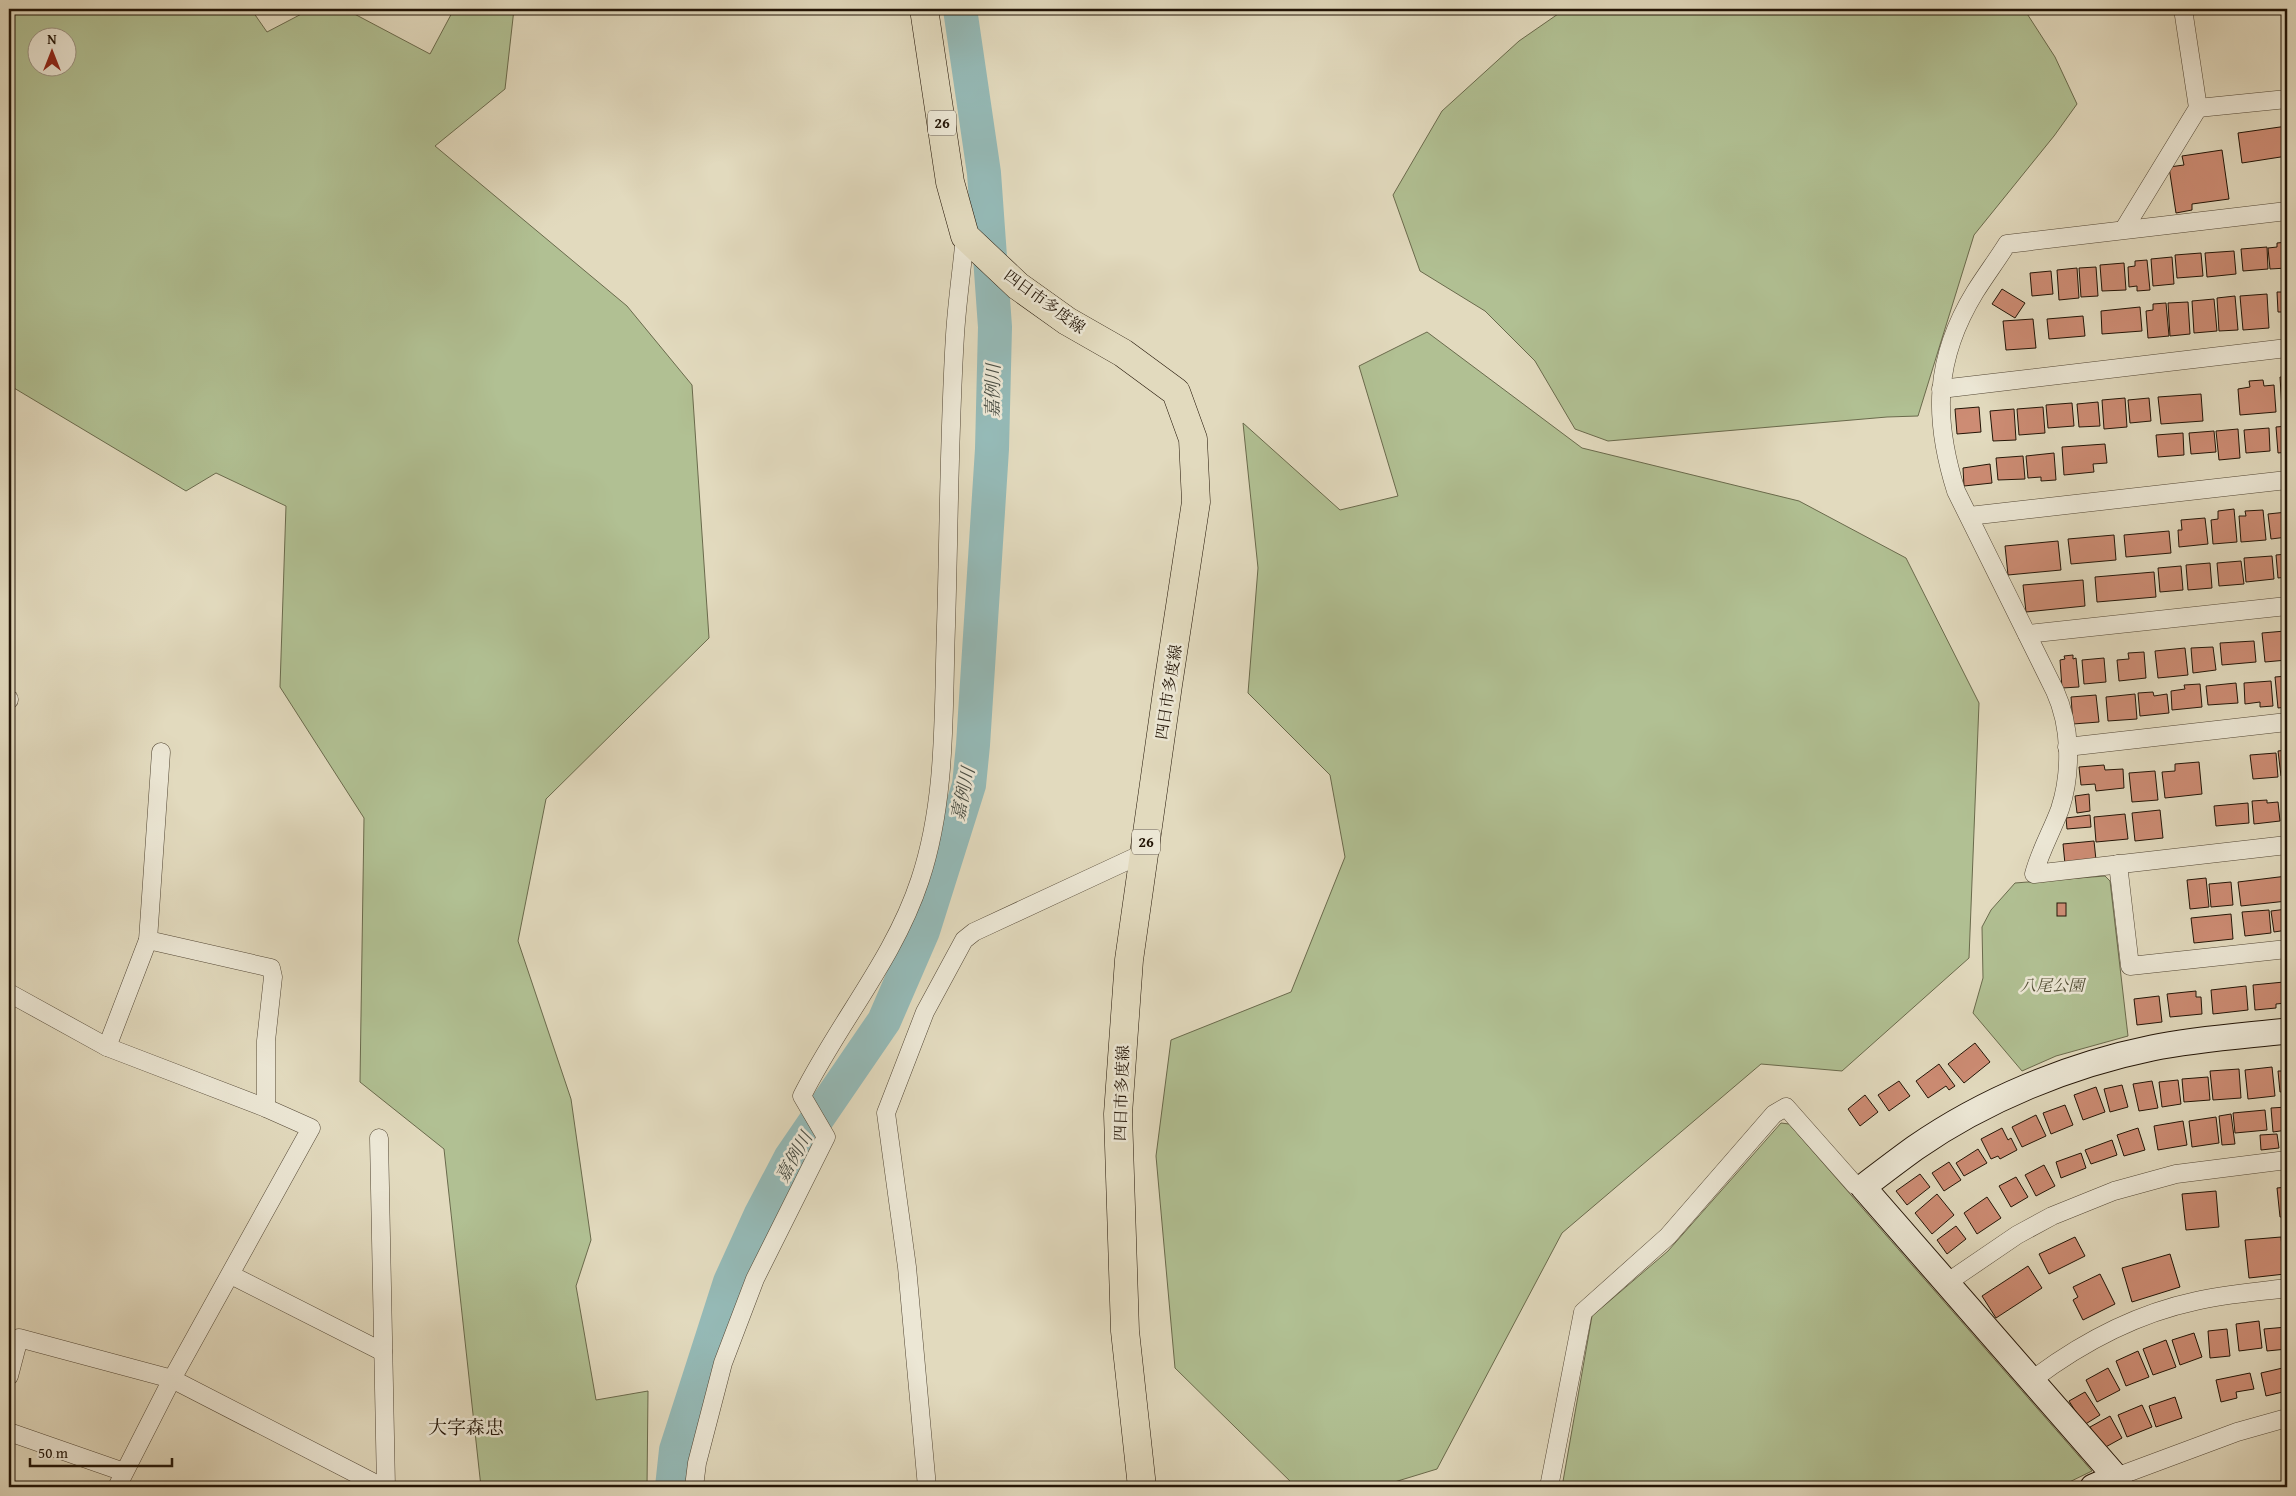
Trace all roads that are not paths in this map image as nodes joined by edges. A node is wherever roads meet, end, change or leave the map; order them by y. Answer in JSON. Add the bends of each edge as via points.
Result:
{"nodes":[{"id":1,"x":924,"y":9,"type":"edge"},
{"id":2,"x":2183,"y":9,"type":"edge"},
{"id":3,"x":2287,"y":99,"type":"edge"},
{"id":4,"x":2198,"y":108,"type":"junction"},
{"id":5,"x":2287,"y":211,"type":"edge"},
{"id":6,"x":2124,"y":229,"type":"junction"},
{"id":7,"x":965,"y":236,"type":"junction"},
{"id":8,"x":2287,"y":348,"type":"edge"},
{"id":9,"x":1941,"y":388,"type":"junction"},
{"id":10,"x":2287,"y":480,"type":"edge"},
{"id":11,"x":1969,"y":516,"type":"junction"},
{"id":12,"x":2287,"y":606,"type":"edge"},
{"id":13,"x":2027,"y":634,"type":"junction"},
{"id":14,"x":2287,"y":722,"type":"edge"},
{"id":15,"x":2067,"y":747,"type":"junction"},
{"id":16,"x":161,"y":752,"type":"dead end"},
{"id":17,"x":2287,"y":845,"type":"edge"},
{"id":18,"x":1144,"y":853,"type":"junction"},
{"id":19,"x":2118,"y":864,"type":"junction"},
{"id":20,"x":148,"y":940,"type":"junction"},
{"id":21,"x":2287,"y":949,"type":"edge"},
{"id":22,"x":9,"y":993,"type":"edge"},
{"id":23,"x":2287,"y":1031,"type":"edge"},
{"id":24,"x":107,"y":1047,"type":"junction"},
{"id":25,"x":266,"y":1108,"type":"junction"},
{"id":26,"x":379,"y":1138,"type":"dead end"},
{"id":27,"x":2287,"y":1160,"type":"edge"},
{"id":28,"x":1863,"y":1187,"type":"junction"},
{"id":29,"x":231,"y":1275,"type":"junction"},
{"id":30,"x":1948,"y":1282,"type":"junction"},
{"id":31,"x":2287,"y":1288,"type":"edge"},
{"id":32,"x":383,"y":1352,"type":"junction"},
{"id":33,"x":9,"y":1376,"type":"edge"},
{"id":34,"x":172,"y":1379,"type":"junction"},
{"id":35,"x":2032,"y":1380,"type":"junction"},
{"id":36,"x":2287,"y":1418,"type":"edge"},
{"id":37,"x":9,"y":1432,"type":"edge"},
{"id":38,"x":121,"y":1480,"type":"edge"},
{"id":39,"x":2118,"y":1482,"type":"edge"},
{"id":40,"x":384,"y":1487,"type":"edge"},
{"id":41,"x":694,"y":1487,"type":"edge"},
{"id":42,"x":927,"y":1487,"type":"edge"},
{"id":43,"x":1142,"y":1487,"type":"edge"},
{"id":44,"x":1549,"y":1487,"type":"edge"},
{"id":45,"x":2093,"y":1487,"type":"edge"}],
"edges":[{"from":1,"to":7,"type":"main road","number":"26","via":[[950,182]]},
{"from":2,"to":4,"type":"street"},
{"from":3,"to":4,"type":"street"},
{"from":4,"to":6,"type":"street"},
{"from":5,"to":6,"type":"street"},
{"from":6,"to":9,"type":"street","via":[[2007,244],[1964,314],[1946,361]]},
{"from":7,"to":18,"type":"main road","name":"四日市多度線","number":"26","via":[[1018,286],[1067,321],[1123,353],[1176,392],[1193,439],[1196,502]]},
{"from":7,"to":41,"type":"street","via":[[955,335],[944,719],[932,839],[920,881],[889,953],[802,1096],[826,1137],[755,1279],[723,1363],[697,1463]]},
{"from":8,"to":9,"type":"street"},
{"from":9,"to":11,"type":"street","via":[[1940,424],[1944,448],[1956,491]]},
{"from":10,"to":11,"type":"street"},
{"from":11,"to":13,"type":"street"},
{"from":12,"to":13,"type":"street"},
{"from":13,"to":15,"type":"street","via":[[2060,704]]},
{"from":14,"to":15,"type":"street"},
{"from":15,"to":19,"type":"street","via":[[2065,790],[2034,874]]},
{"from":16,"to":20,"type":"street"},
{"from":17,"to":19,"type":"street"},
{"from":18,"to":42,"type":"street","via":[[974,932],[964,940],[925,1012],[886,1113],[907,1267]]},
{"from":18,"to":43,"type":"main road","name":"四日市多度線","number":"26","via":[[1129,960],[1118,1114],[1125,1331]]},
{"from":19,"to":21,"type":"street","via":[[2130,966]]},
{"from":20,"to":24,"type":"street"},
{"from":20,"to":25,"type":"street","via":[[271,968]]},
{"from":22,"to":24,"type":"street"},
{"from":23,"to":28,"type":"street","via":[[2151,1048],[2061,1074],[1981,1109],[1915,1148]]},
{"from":24,"to":25,"type":"street"},
{"from":25,"to":29,"type":"street","via":[[311,1128]]},
{"from":26,"to":32,"type":"street"},
{"from":27,"to":30,"type":"street","via":[[2176,1174],[2114,1191],[2052,1216],[2017,1235]]},
{"from":28,"to":30,"type":"street"},
{"from":28,"to":44,"type":"street","via":[[1854,1184],[1786,1107],[1774,1114],[1668,1236],[1583,1312]]},
{"from":29,"to":32,"type":"street"},
{"from":29,"to":34,"type":"street"},
{"from":30,"to":35,"type":"street"},
{"from":31,"to":35,"type":"street","via":[[2196,1300],[2158,1312],[2096,1337]]},
{"from":32,"to":40,"type":"street"},
{"from":33,"to":34,"type":"street","via":[[19,1338]]},
{"from":34,"to":38,"type":"street"},
{"from":34,"to":40,"type":"street"},
{"from":35,"to":39,"type":"street"},
{"from":36,"to":39,"type":"street","via":[[2236,1432]]},
{"from":37,"to":38,"type":"street"},
{"from":39,"to":45,"type":"street"}]}
